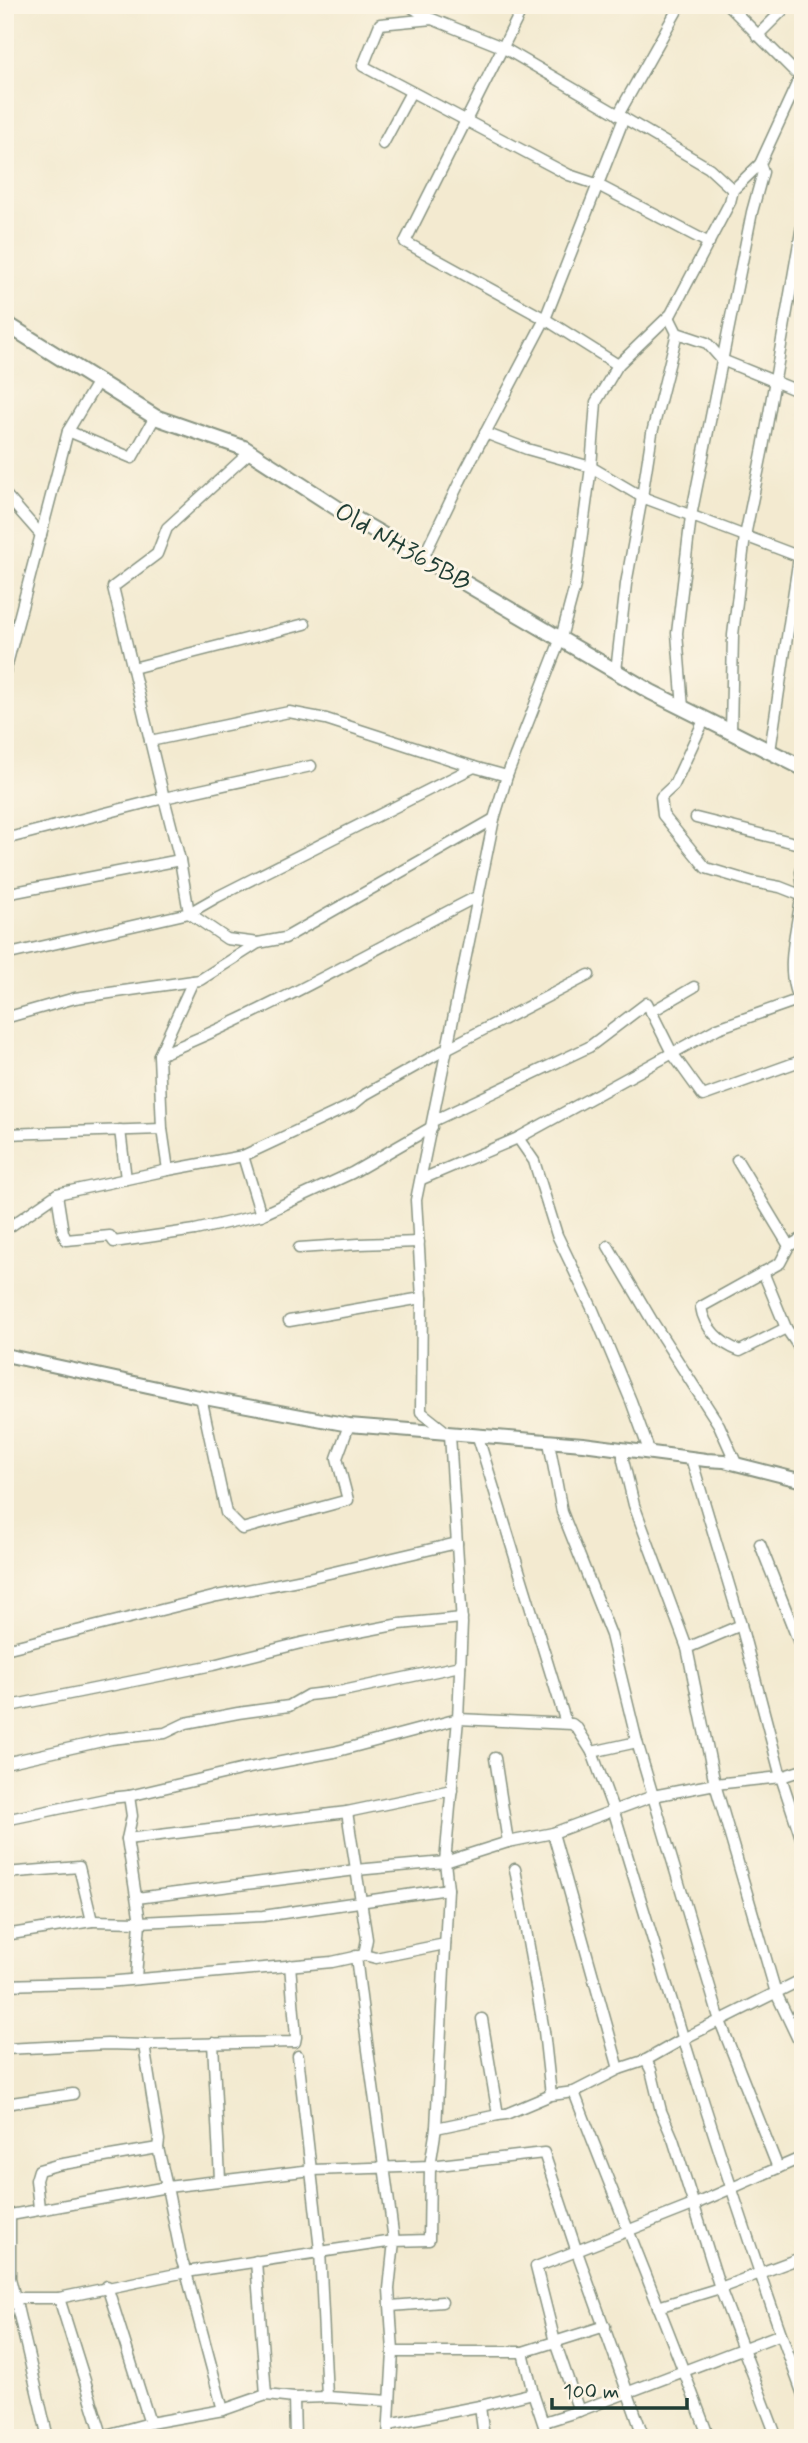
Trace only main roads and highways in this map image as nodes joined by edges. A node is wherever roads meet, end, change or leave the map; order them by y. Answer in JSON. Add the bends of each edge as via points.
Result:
{"nodes":[{"id":1,"x":5,"y":323,"type":"edge"},
{"id":2,"x":803,"y":768,"type":"edge"}],
"edges":[{"from":1,"to":2,"type":"main road","name":"Old NH365BB","via":[[155,417],[250,452],[651,692]]}]}
